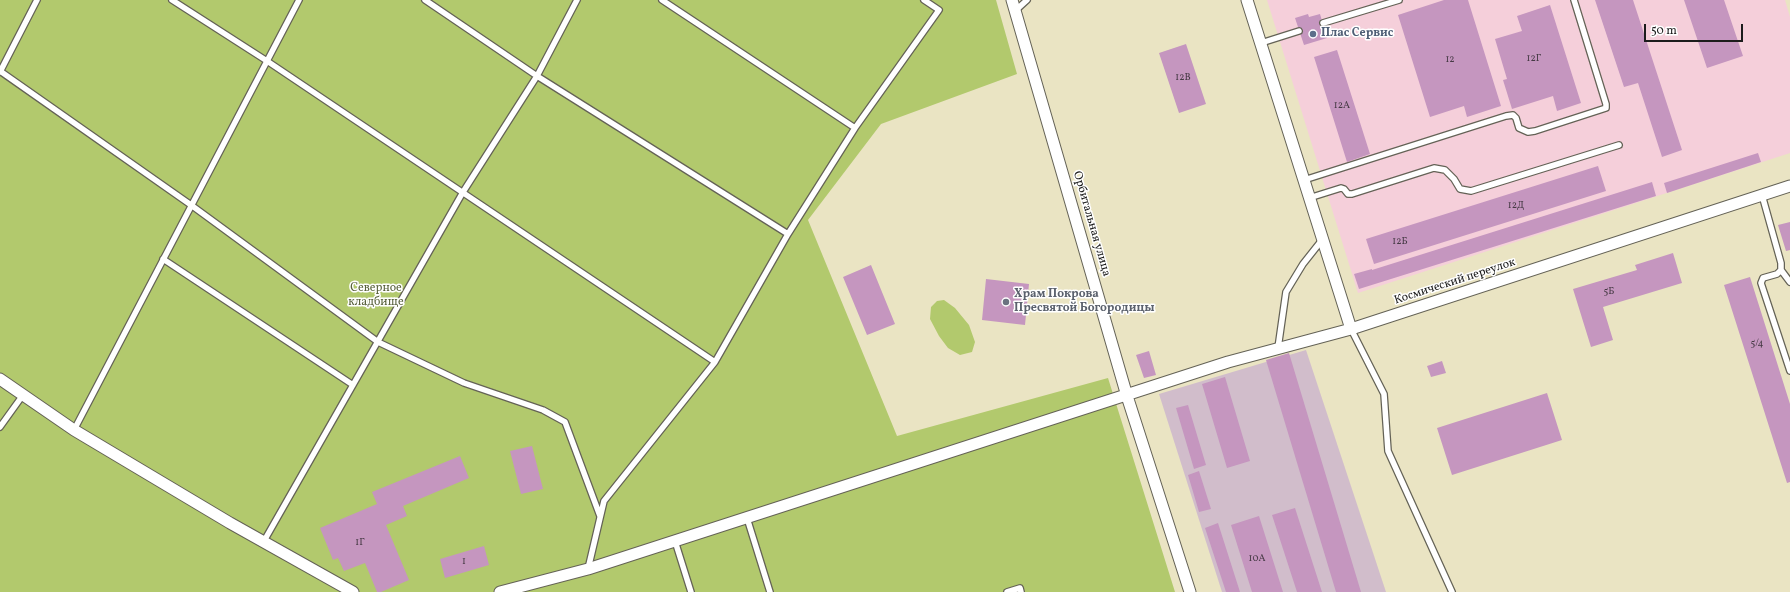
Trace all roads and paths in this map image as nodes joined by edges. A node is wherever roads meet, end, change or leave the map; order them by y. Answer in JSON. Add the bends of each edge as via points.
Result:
{"nodes":[{"id":1,"x":37,"y":0,"type":"edge"},
{"id":2,"x":172,"y":0,"type":"edge"},
{"id":3,"x":299,"y":0,"type":"edge"},
{"id":4,"x":425,"y":0,"type":"edge"},
{"id":5,"x":577,"y":0,"type":"edge"},
{"id":6,"x":662,"y":0,"type":"edge"},
{"id":7,"x":924,"y":0,"type":"edge"},
{"id":8,"x":1012,"y":0,"type":"edge"},
{"id":9,"x":1027,"y":0,"type":"edge"},
{"id":10,"x":1247,"y":0,"type":"edge"},
{"id":11,"x":1399,"y":0,"type":"edge"},
{"id":12,"x":1574,"y":0,"type":"edge"},
{"id":13,"x":1015,"y":11,"type":"junction"},
{"id":14,"x":1323,"y":23,"type":"dead end"},
{"id":15,"x":1299,"y":31,"type":"dead end"},
{"id":16,"x":1260,"y":43,"type":"junction"},
{"id":17,"x":267,"y":61,"type":"junction"},
{"id":18,"x":0,"y":71,"type":"edge"},
{"id":19,"x":538,"y":76,"type":"junction"},
{"id":20,"x":856,"y":128,"type":"junction"},
{"id":21,"x":1619,"y":145,"type":"dead end"},
{"id":22,"x":1304,"y":180,"type":"junction"},
{"id":23,"x":1790,"y":186,"type":"edge"},
{"id":24,"x":463,"y":192,"type":"junction"},
{"id":25,"x":1762,"y":195,"type":"junction"},
{"id":26,"x":1309,"y":198,"type":"junction"},
{"id":27,"x":191,"y":205,"type":"junction"},
{"id":28,"x":788,"y":234,"type":"junction"},
{"id":29,"x":1322,"y":240,"type":"junction"},
{"id":30,"x":163,"y":259,"type":"junction"},
{"id":31,"x":1781,"y":270,"type":"junction"},
{"id":32,"x":1790,"y":282,"type":"edge"},
{"id":33,"x":1352,"y":329,"type":"junction"},
{"id":34,"x":378,"y":342,"type":"junction"},
{"id":35,"x":1278,"y":349,"type":"junction"},
{"id":36,"x":714,"y":362,"type":"junction"},
{"id":37,"x":1790,"y":371,"type":"edge"},
{"id":38,"x":0,"y":379,"type":"edge"},
{"id":39,"x":353,"y":385,"type":"junction"},
{"id":40,"x":24,"y":395,"type":"junction"},
{"id":41,"x":1127,"y":396,"type":"junction"},
{"id":42,"x":0,"y":427,"type":"edge"},
{"id":43,"x":74,"y":430,"type":"junction"},
{"id":44,"x":600,"y":516,"type":"junction"},
{"id":45,"x":747,"y":518,"type":"junction"},
{"id":46,"x":264,"y":541,"type":"junction"},
{"id":47,"x":675,"y":541,"type":"junction"},
{"id":48,"x":588,"y":568,"type":"junction"},
{"id":49,"x":513,"y":590,"type":"edge"},
{"id":50,"x":353,"y":592,"type":"edge"},
{"id":51,"x":500,"y":592,"type":"edge"},
{"id":52,"x":691,"y":592,"type":"edge"},
{"id":53,"x":770,"y":592,"type":"edge"},
{"id":54,"x":1007,"y":592,"type":"edge"},
{"id":55,"x":1021,"y":592,"type":"edge"},
{"id":56,"x":1190,"y":592,"type":"edge"},
{"id":57,"x":1452,"y":592,"type":"edge"}],
"edges":[{"from":1,"to":18,"type":"lane"},
{"from":2,"to":17,"type":"lane"},
{"from":3,"to":17,"type":"lane"},
{"from":4,"to":19,"type":"lane"},
{"from":5,"to":19,"type":"lane"},
{"from":6,"to":20,"type":"lane"},
{"from":7,"to":20,"type":"lane","via":[[939,10]]},
{"from":8,"to":13,"type":"street","name":"Орбитальная улица"},
{"from":9,"to":13,"type":"lane"},
{"from":10,"to":16,"type":"street"},
{"from":11,"to":14,"type":"lane"},
{"from":12,"to":22,"type":"lane","via":[[1606,108],[1528,132],[1519,128],[1516,118],[1506,116]]},
{"from":13,"to":41,"type":"street","name":"Орбитальная улица"},
{"from":15,"to":16,"type":"lane"},
{"from":16,"to":22,"type":"street"},
{"from":17,"to":24,"type":"lane"},
{"from":17,"to":27,"type":"lane"},
{"from":18,"to":27,"type":"lane"},
{"from":19,"to":24,"type":"lane"},
{"from":19,"to":28,"type":"lane"},
{"from":20,"to":28,"type":"lane"},
{"from":21,"to":26,"type":"lane","via":[[1471,191],[1460,189],[1445,170],[1434,168],[1352,194],[1341,188]]},
{"from":22,"to":26,"type":"street"},
{"from":23,"to":25,"type":"street","name":"Космический переулок"},
{"from":24,"to":34,"type":"lane"},
{"from":24,"to":36,"type":"lane"},
{"from":25,"to":31,"type":"lane"},
{"from":25,"to":33,"type":"street","name":"Космический переулок"},
{"from":26,"to":29,"type":"street"},
{"from":27,"to":30,"type":"lane"},
{"from":27,"to":34,"type":"lane"},
{"from":28,"to":36,"type":"lane"},
{"from":29,"to":33,"type":"street"},
{"from":29,"to":35,"type":"lane","via":[[1286,292]]},
{"from":30,"to":39,"type":"lane"},
{"from":30,"to":43,"type":"lane"},
{"from":31,"to":32,"type":"lane"},
{"from":31,"to":37,"type":"lane","via":[[1777,274],[1763,278],[1761,283]]},
{"from":33,"to":35,"type":"street","name":"Космический переулок"},
{"from":33,"to":57,"type":"lane","via":[[1384,394],[1388,451]]},
{"from":34,"to":39,"type":"lane"},
{"from":34,"to":44,"type":"lane","via":[[464,384],[543,410],[565,422]]},
{"from":35,"to":41,"type":"street","name":"Космический переулок","via":[[1228,362]]},
{"from":36,"to":44,"type":"lane","via":[[604,501]]},
{"from":38,"to":40,"type":"street"},
{"from":39,"to":46,"type":"lane"},
{"from":40,"to":42,"type":"lane"},
{"from":40,"to":43,"type":"street"},
{"from":41,"to":45,"type":"street","name":"Космический переулок"},
{"from":41,"to":56,"type":"street","name":"Орбитальная улица"},
{"from":43,"to":46,"type":"street"},
{"from":44,"to":48,"type":"lane"},
{"from":45,"to":47,"type":"street","name":"Космический переулок"},
{"from":45,"to":53,"type":"lane"},
{"from":46,"to":50,"type":"street"},
{"from":47,"to":48,"type":"street","name":"Космический переулок"},
{"from":47,"to":52,"type":"lane"},
{"from":48,"to":49,"type":"street","name":"Космический переулок"},
{"from":49,"to":51,"type":"street","name":"Космический переулок"},
{"from":54,"to":55,"type":"lane","via":[[1020,588]]}]}
